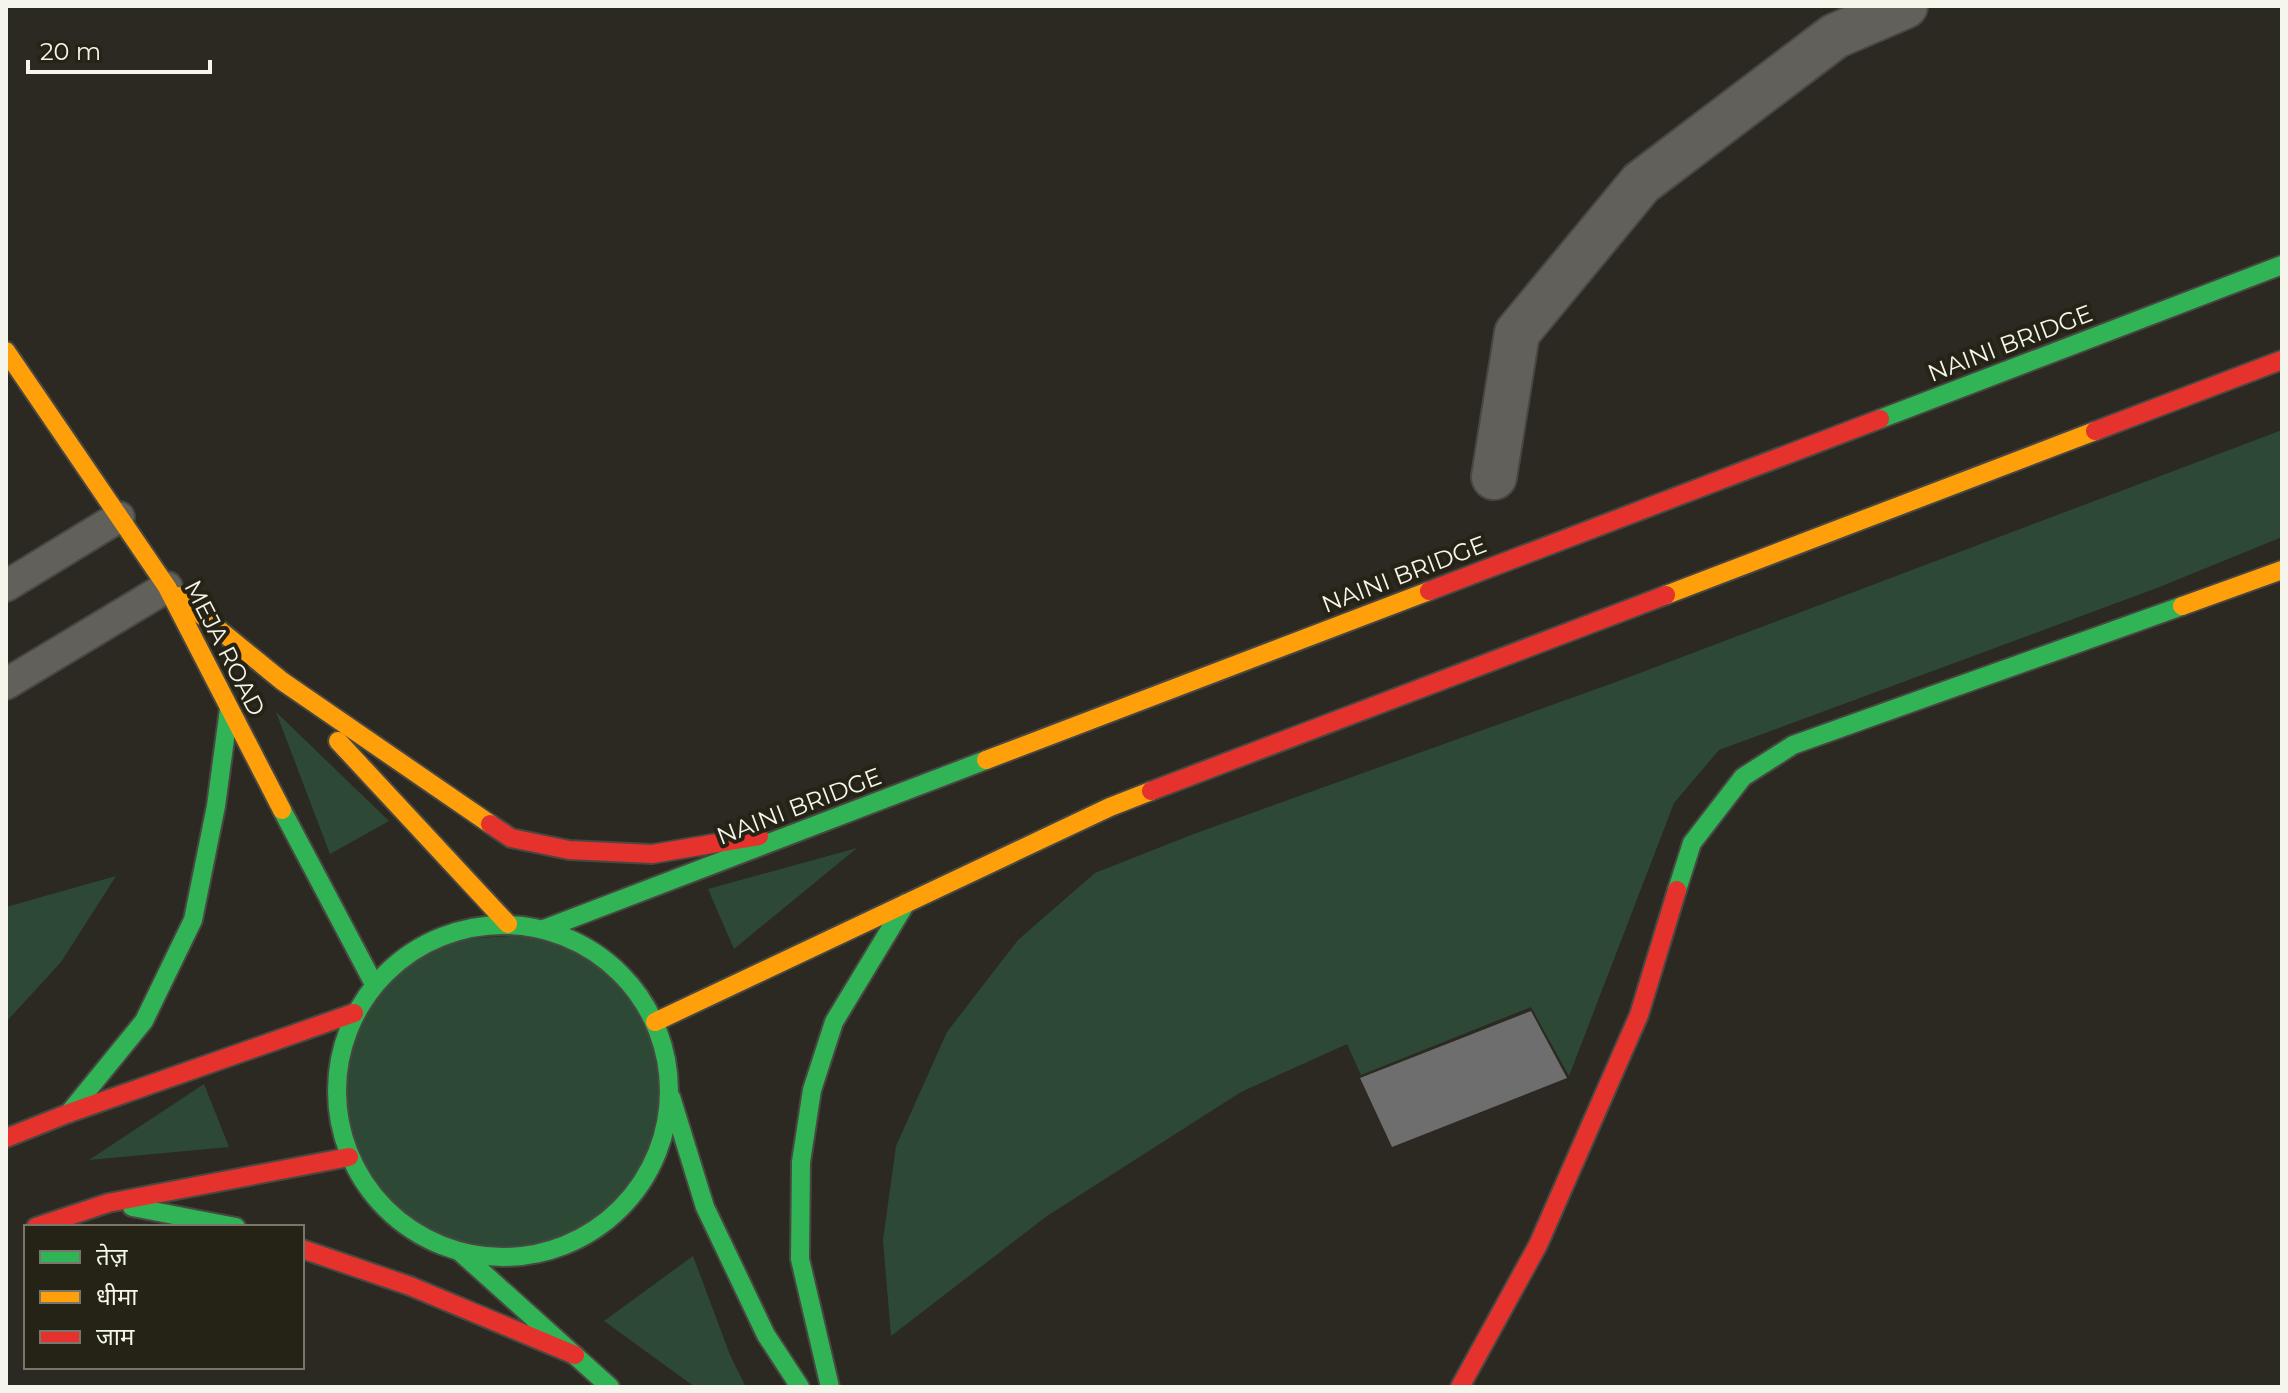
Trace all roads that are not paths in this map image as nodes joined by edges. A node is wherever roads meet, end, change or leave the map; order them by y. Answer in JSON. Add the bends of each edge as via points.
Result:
{"nodes":[{"id":1,"x":1905,"y":6,"type":"edge"},
{"id":2,"x":2282,"y":265,"type":"edge"},
{"id":3,"x":6,"y":351,"type":"edge"},
{"id":4,"x":2282,"y":360,"type":"edge"},
{"id":5,"x":1494,"y":477,"type":"dead end"},
{"id":6,"x":119,"y":517,"type":"junction"},
{"id":7,"x":2282,"y":570,"type":"edge"},
{"id":8,"x":6,"y":586,"type":"edge"},
{"id":9,"x":167,"y":587,"type":"junction"},
{"id":10,"x":282,"y":681,"type":"junction"},
{"id":11,"x":6,"y":684,"type":"edge"},
{"id":12,"x":229,"y":709,"type":"junction"},
{"id":13,"x":810,"y":828,"type":"junction"},
{"id":14,"x":906,"y":903,"type":"junction"},
{"id":15,"x":508,"y":924,"type":"junction"},
{"id":16,"x":544,"y":929,"type":"junction"},
{"id":17,"x":374,"y":984,"type":"junction"},
{"id":18,"x":354,"y":1013,"type":"junction"},
{"id":19,"x":655,"y":1022,"type":"junction"},
{"id":20,"x":670,"y":1094,"type":"junction"},
{"id":21,"x":69,"y":1113,"type":"junction"},
{"id":22,"x":6,"y":1138,"type":"edge"},
{"id":23,"x":349,"y":1157,"type":"junction"},
{"id":24,"x":108,"y":1203,"type":"junction"},
{"id":25,"x":42,"y":1225,"type":"edge"},
{"id":26,"x":225,"y":1225,"type":"edge"},
{"id":27,"x":304,"y":1250,"type":"edge"},
{"id":28,"x":460,"y":1252,"type":"junction"},
{"id":29,"x":575,"y":1355,"type":"junction"},
{"id":30,"x":610,"y":1387,"type":"edge"},
{"id":31,"x":800,"y":1387,"type":"edge"},
{"id":32,"x":830,"y":1387,"type":"edge"},
{"id":33,"x":1460,"y":1387,"type":"edge"}],
"edges":[{"from":1,"to":5,"type":"street","via":[[1835,36],[1641,183],[1517,333]]},
{"from":2,"to":13,"type":"main road","name":"NAINI BRIDGE"},
{"from":3,"to":6,"type":"main road","name":"MEJA ROAD"},
{"from":4,"to":14,"type":"main road","via":[[1110,807]]},
{"from":6,"to":8,"type":"lane"},
{"from":6,"to":9,"type":"main road","name":"MEJA ROAD"},
{"from":7,"to":33,"type":"main road","via":[[1793,745],[1743,777],[1692,843],[1639,1015],[1538,1245]]},
{"from":9,"to":10,"type":"main road"},
{"from":9,"to":11,"type":"lane"},
{"from":9,"to":12,"type":"main road","name":"MEJA ROAD"},
{"from":10,"to":13,"type":"main road","via":[[511,838],[569,850],[652,854]]},
{"from":10,"to":15,"type":"main road"},
{"from":12,"to":17,"type":"main road","name":"MEJA ROAD"},
{"from":12,"to":21,"type":"main road","via":[[193,920],[144,1021]]},
{"from":13,"to":16,"type":"main road","name":"NAINI BRIDGE"},
{"from":14,"to":19,"type":"main road"},
{"from":14,"to":32,"type":"main road","via":[[834,1022],[812,1090],[801,1162],[800,1259]]},
{"from":15,"to":16,"type":"main road","name":"NAINI BRIDGE"},
{"from":15,"to":17,"type":"main road","name":"NAINI BRIDGE","via":[[452,931],[402,958]]},
{"from":16,"to":19,"type":"main road","name":"NAINI BRIDGE","via":[[590,949],[628,980]]},
{"from":17,"to":18,"type":"main road","name":"NAINI BRIDGE"},
{"from":18,"to":21,"type":"main road"},
{"from":18,"to":23,"type":"main road","name":"NAINI BRIDGE","via":[[338,1059],[336,1110]]},
{"from":19,"to":20,"type":"main road","name":"NAINI BRIDGE","via":[[667,1057]]},
{"from":20,"to":28,"type":"main road","name":"NAINI BRIDGE","via":[[663,1138],[644,1180],[615,1213],[578,1239],[540,1253],[500,1257]]},
{"from":20,"to":31,"type":"main road","via":[[705,1207],[766,1335]]},
{"from":21,"to":22,"type":"main road"},
{"from":23,"to":24,"type":"main road"},
{"from":23,"to":28,"type":"main road","name":"NAINI BRIDGE","via":[[369,1190],[410,1229]]},
{"from":24,"to":25,"type":"main road"},
{"from":24,"to":26,"type":"main road"},
{"from":27,"to":29,"type":"main road","via":[[410,1286]]},
{"from":28,"to":29,"type":"main road"},
{"from":29,"to":30,"type":"main road"}]}
